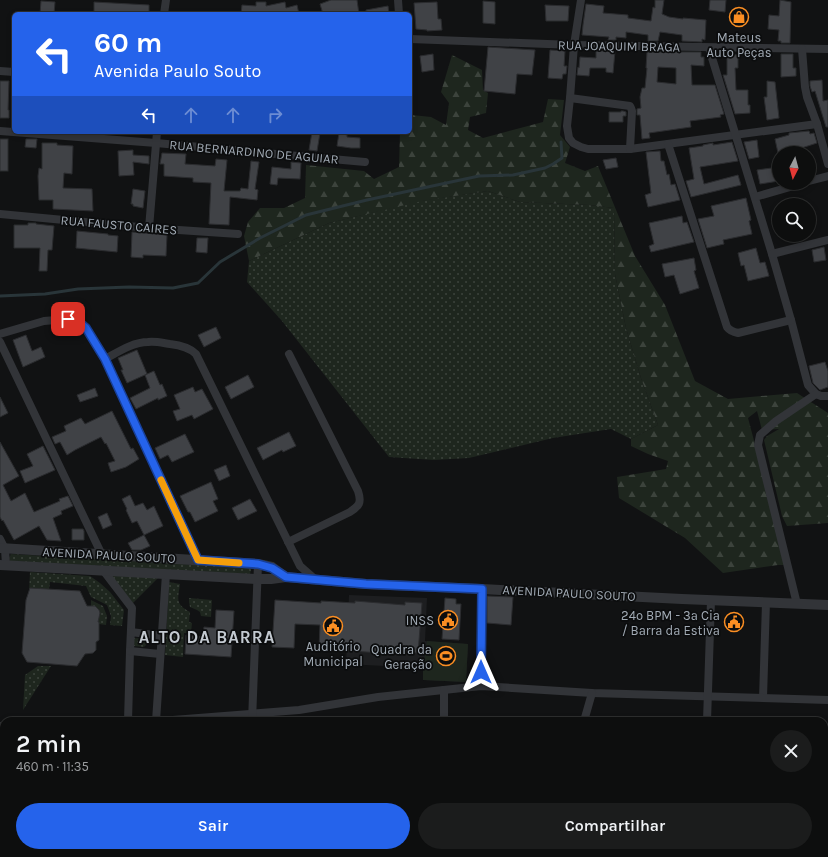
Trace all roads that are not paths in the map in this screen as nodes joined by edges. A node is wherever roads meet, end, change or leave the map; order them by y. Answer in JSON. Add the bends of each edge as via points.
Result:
{"nodes":[{"id":1,"x":166,"y":0,"type":"edge"},
{"id":2,"x":398,"y":0,"type":"edge"},
{"id":3,"x":581,"y":0,"type":"edge"},
{"id":4,"x":164,"y":12,"type":"edge"},
{"id":5,"x":399,"y":12,"type":"edge"},
{"id":6,"x":412,"y":39,"type":"edge"},
{"id":7,"x":574,"y":45,"type":"junction"},
{"id":8,"x":709,"y":48,"type":"junction"},
{"id":9,"x":802,"y":49,"type":"junction"},
{"id":10,"x":828,"y":49,"type":"edge"},
{"id":11,"x":0,"y":71,"type":"edge"},
{"id":12,"x":12,"y":72,"type":"edge"},
{"id":13,"x":570,"y":98,"type":"junction"},
{"id":14,"x":817,"y":124,"type":"junction"},
{"id":15,"x":0,"y":131,"type":"edge"},
{"id":16,"x":12,"y":132,"type":"edge"},
{"id":17,"x":39,"y":134,"type":"edge"},
{"id":18,"x":156,"y":134,"type":"edge"},
{"id":19,"x":736,"y":135,"type":"junction"},
{"id":20,"x":156,"y":143,"type":"junction"},
{"id":21,"x":668,"y":144,"type":"junction"},
{"id":22,"x":630,"y":149,"type":"junction"},
{"id":23,"x":827,"y":158,"type":"edge"},
{"id":24,"x":365,"y":162,"type":"dead end"},
{"id":25,"x":828,"y":176,"type":"edge"},
{"id":26,"x":816,"y":180,"type":"edge"},
{"id":27,"x":780,"y":190,"type":"edge"},
{"id":28,"x":755,"y":197,"type":"junction"},
{"id":29,"x":0,"y":214,"type":"edge"},
{"id":30,"x":149,"y":228,"type":"junction"},
{"id":31,"x":238,"y":234,"type":"dead end"},
{"id":32,"x":828,"y":240,"type":"edge"},
{"id":33,"x":772,"y":254,"type":"junction"},
{"id":34,"x":791,"y":320,"type":"junction"},
{"id":35,"x":0,"y":334,"type":"edge"},
{"id":36,"x":0,"y":342,"type":"edge"},
{"id":37,"x":288,"y":354,"type":"dead end"},
{"id":38,"x":105,"y":359,"type":"junction"},
{"id":39,"x":816,"y":394,"type":"junction"},
{"id":40,"x":828,"y":396,"type":"edge"},
{"id":41,"x":288,"y":542,"type":"junction"},
{"id":42,"x":2,"y":545,"type":"edge"},
{"id":43,"x":102,"y":555,"type":"junction"},
{"id":44,"x":198,"y":560,"type":"junction"},
{"id":45,"x":258,"y":564,"type":"junction"},
{"id":46,"x":3,"y":565,"type":"edge"},
{"id":47,"x":103,"y":570,"type":"junction"},
{"id":48,"x":166,"y":574,"type":"junction"},
{"id":49,"x":286,"y":577,"type":"junction"},
{"id":50,"x":257,"y":579,"type":"junction"},
{"id":51,"x":316,"y":580,"type":"junction"},
{"id":52,"x":482,"y":589,"type":"junction"},
{"id":53,"x":711,"y":600,"type":"junction"},
{"id":54,"x":766,"y":602,"type":"junction"},
{"id":55,"x":798,"y":604,"type":"junction"},
{"id":56,"x":828,"y":605,"type":"edge"},
{"id":57,"x":131,"y":632,"type":"junction"},
{"id":58,"x":162,"y":636,"type":"junction"},
{"id":59,"x":130,"y":651,"type":"junction"},
{"id":60,"x":160,"y":654,"type":"junction"},
{"id":61,"x":481,"y":686,"type":"junction"},
{"id":62,"x":444,"y":690,"type":"junction"},
{"id":63,"x":592,"y":692,"type":"junction"},
{"id":64,"x":707,"y":696,"type":"junction"},
{"id":65,"x":763,"y":698,"type":"junction"},
{"id":66,"x":828,"y":700,"type":"edge"},
{"id":67,"x":128,"y":717,"type":"edge"},
{"id":68,"x":156,"y":717,"type":"edge"},
{"id":69,"x":252,"y":717,"type":"edge"},
{"id":70,"x":444,"y":717,"type":"edge"},
{"id":71,"x":585,"y":717,"type":"edge"},
{"id":72,"x":707,"y":717,"type":"edge"}],
"edges":[{"from":1,"to":4,"type":"street"},
{"from":2,"to":5,"type":"street"},
{"from":3,"to":7,"type":"street"},
{"from":6,"to":7,"type":"street","name":"RUA JOAQUIM BRAGA"},
{"from":7,"to":8,"type":"street","name":"RUA JOAQUIM BRAGA"},
{"from":7,"to":13,"type":"street"},
{"from":8,"to":9,"type":"street","name":"RUA JOAQUIM BRAGA"},
{"from":8,"to":19,"type":"street"},
{"from":9,"to":10,"type":"street","name":"RUA JOAQUIM BRAGA"},
{"from":9,"to":14,"type":"street","via":[[805,87]]},
{"from":11,"to":12,"type":"street"},
{"from":13,"to":22,"type":"street","via":[[630,106]]},
{"from":13,"to":22,"type":"street","via":[[567,126],[569,138],[573,143],[588,149]]},
{"from":14,"to":19,"type":"street"},
{"from":14,"to":23,"type":"street"},
{"from":15,"to":16,"type":"street","name":"RUA BERNARDINO DE AGUIAR"},
{"from":17,"to":20,"type":"street","name":"RUA BERNARDINO DE AGUIAR"},
{"from":18,"to":20,"type":"street"},
{"from":19,"to":21,"type":"street"},
{"from":19,"to":28,"type":"street"},
{"from":20,"to":24,"type":"street","name":"RUA BERNARDINO DE AGUIAR"},
{"from":20,"to":30,"type":"street"},
{"from":21,"to":22,"type":"street"},
{"from":21,"to":34,"type":"street","via":[[729,330],[738,333]]},
{"from":25,"to":26,"type":"street"},
{"from":27,"to":28,"type":"street"},
{"from":28,"to":33,"type":"street"},
{"from":29,"to":30,"type":"street","name":"RUA FAUSTO CAIRES"},
{"from":30,"to":31,"type":"street","name":"RUA FAUSTO CAIRES"},
{"from":32,"to":33,"type":"street"},
{"from":33,"to":34,"type":"street"},
{"from":34,"to":39,"type":"street","via":[[808,385]]},
{"from":35,"to":38,"type":"street","via":[[44,321],[74,320],[86,328]]},
{"from":36,"to":43,"type":"street"},
{"from":37,"to":41,"type":"street","via":[[358,491],[360,504],[350,512]]},
{"from":38,"to":41,"type":"street","via":[[123,349],[148,342],[184,346],[196,354]]},
{"from":38,"to":44,"type":"street"},
{"from":39,"to":40,"type":"street"},
{"from":39,"to":55,"type":"street","via":[[760,434],[758,445]]},
{"from":41,"to":51,"type":"street","via":[[300,566]]},
{"from":42,"to":43,"type":"street","name":"AVENIDA PAULO SOUTO"},
{"from":42,"to":46,"type":"street"},
{"from":43,"to":44,"type":"street","name":"AVENIDA PAULO SOUTO"},
{"from":44,"to":45,"type":"street","name":"AVENIDA PAULO SOUTO"},
{"from":45,"to":49,"type":"street","name":"AVENIDA PAULO SOUTO","via":[[272,568]]},
{"from":45,"to":50,"type":"street"},
{"from":46,"to":47,"type":"street","name":"AVENIDA PAULO SOUTO"},
{"from":47,"to":48,"type":"street","name":"AVENIDA PAULO SOUTO"},
{"from":47,"to":57,"type":"street","via":[[132,608]]},
{"from":48,"to":50,"type":"street","name":"AVENIDA PAULO SOUTO"},
{"from":48,"to":58,"type":"street"},
{"from":49,"to":50,"type":"street","name":"AVENIDA PAULO SOUTO"},
{"from":49,"to":51,"type":"street","name":"AVENIDA PAULO SOUTO"},
{"from":50,"to":69,"type":"street"},
{"from":51,"to":52,"type":"street","name":"AVENIDA PAULO SOUTO"},
{"from":52,"to":53,"type":"street","name":"AVENIDA PAULO SOUTO"},
{"from":52,"to":61,"type":"street"},
{"from":53,"to":54,"type":"street","name":"AVENIDA PAULO SOUTO"},
{"from":53,"to":64,"type":"street"},
{"from":54,"to":55,"type":"street","name":"AVENIDA PAULO SOUTO"},
{"from":54,"to":65,"type":"street"},
{"from":55,"to":56,"type":"street","name":"AVENIDA PAULO SOUTO"},
{"from":57,"to":58,"type":"street"},
{"from":57,"to":59,"type":"street"},
{"from":58,"to":60,"type":"street"},
{"from":59,"to":60,"type":"street"},
{"from":59,"to":67,"type":"street"},
{"from":60,"to":68,"type":"street"},
{"from":61,"to":62,"type":"street"},
{"from":61,"to":63,"type":"street"},
{"from":62,"to":69,"type":"street","via":[[378,697]]},
{"from":62,"to":70,"type":"street"},
{"from":63,"to":64,"type":"street"},
{"from":63,"to":71,"type":"street"},
{"from":64,"to":65,"type":"street"},
{"from":64,"to":72,"type":"street"},
{"from":65,"to":66,"type":"street"}]}
